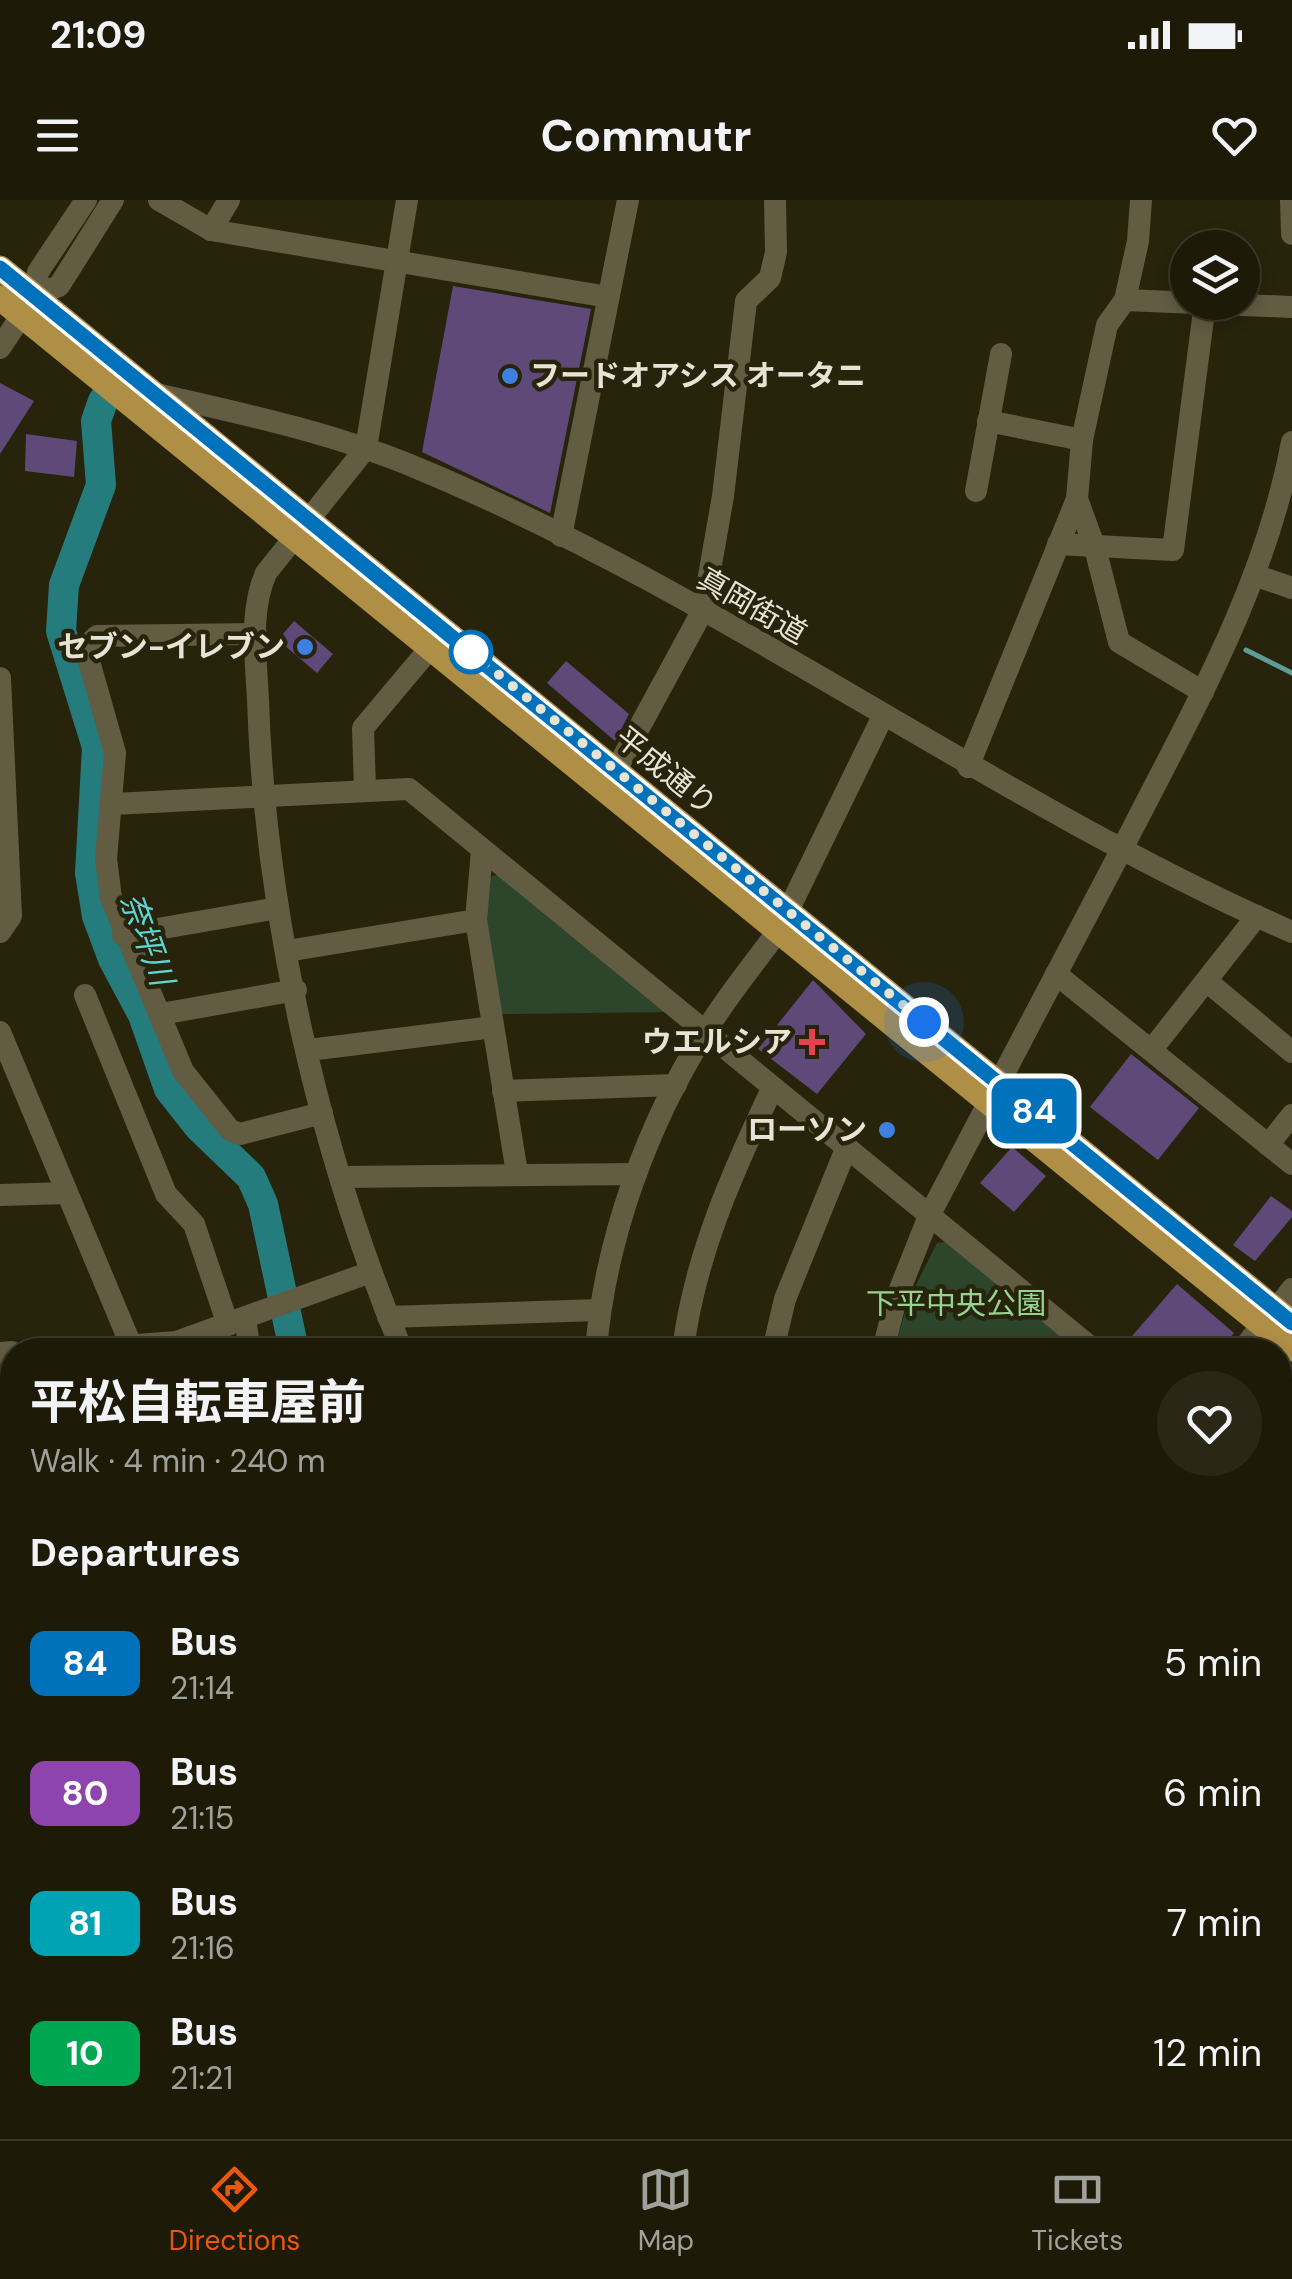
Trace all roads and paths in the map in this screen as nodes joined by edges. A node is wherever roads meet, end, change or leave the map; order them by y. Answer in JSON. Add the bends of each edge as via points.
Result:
{"nodes":[{"id":1,"x":86,"y":200,"type":"edge"},
{"id":2,"x":112,"y":200,"type":"edge"},
{"id":3,"x":159,"y":200,"type":"edge"},
{"id":4,"x":229,"y":200,"type":"edge"},
{"id":5,"x":407,"y":200,"type":"edge"},
{"id":6,"x":628,"y":200,"type":"edge"},
{"id":7,"x":775,"y":200,"type":"edge"},
{"id":8,"x":1141,"y":200,"type":"edge"},
{"id":9,"x":1291,"y":200,"type":"edge"},
{"id":10,"x":211,"y":230,"type":"junction"},
{"id":11,"x":1292,"y":234,"type":"edge"},
{"id":12,"x":397,"y":261,"type":"junction"},
{"id":13,"x":0,"y":268,"type":"edge"},
{"id":14,"x":608,"y":297,"type":"junction"},
{"id":15,"x":0,"y":298,"type":"edge"},
{"id":16,"x":1124,"y":300,"type":"junction"},
{"id":17,"x":1170,"y":302,"type":"edge"},
{"id":18,"x":29,"y":305,"type":"junction"},
{"id":19,"x":1260,"y":306,"type":"edge"},
{"id":20,"x":1292,"y":307,"type":"edge"},
{"id":21,"x":1203,"y":320,"type":"edge"},
{"id":22,"x":0,"y":348,"type":"edge"},
{"id":23,"x":1001,"y":354,"type":"dead end"},
{"id":24,"x":156,"y":394,"type":"junction"},
{"id":25,"x":988,"y":421,"type":"junction"},
{"id":26,"x":1082,"y":440,"type":"junction"},
{"id":27,"x":366,"y":448,"type":"junction"},
{"id":28,"x":1291,"y":454,"type":"edge"},
{"id":29,"x":976,"y":491,"type":"dead end"},
{"id":30,"x":1077,"y":499,"type":"junction"},
{"id":31,"x":300,"y":527,"type":"junction"},
{"id":32,"x":561,"y":536,"type":"junction"},
{"id":33,"x":1058,"y":544,"type":"junction"},
{"id":34,"x":1095,"y":548,"type":"junction"},
{"id":35,"x":1257,"y":576,"type":"junction"},
{"id":36,"x":1292,"y":588,"type":"edge"},
{"id":37,"x":703,"y":610,"type":"junction"},
{"id":38,"x":256,"y":634,"type":"junction"},
{"id":39,"x":431,"y":647,"type":"junction"},
{"id":40,"x":0,"y":678,"type":"edge"},
{"id":41,"x":0,"y":692,"type":"edge"},
{"id":42,"x":1204,"y":692,"type":"junction"},
{"id":43,"x":882,"y":716,"type":"junction"},
{"id":44,"x":968,"y":767,"type":"junction"},
{"id":45,"x":615,"y":772,"type":"junction"},
{"id":46,"x":365,"y":789,"type":"junction"},
{"id":47,"x":261,"y":796,"type":"junction"},
{"id":48,"x":112,"y":804,"type":"junction"},
{"id":49,"x":482,"y":850,"type":"junction"},
{"id":50,"x":1120,"y":851,"type":"junction"},
{"id":51,"x":278,"y":908,"type":"junction"},
{"id":52,"x":1257,"y":916,"type":"junction"},
{"id":53,"x":476,"y":920,"type":"junction"},
{"id":54,"x":782,"y":922,"type":"junction"},
{"id":55,"x":0,"y":932,"type":"edge"},
{"id":56,"x":1292,"y":932,"type":"edge"},
{"id":57,"x":123,"y":935,"type":"junction"},
{"id":58,"x":287,"y":951,"type":"junction"},
{"id":59,"x":1056,"y":974,"type":"junction"},
{"id":60,"x":1209,"y":984,"type":"junction"},
{"id":61,"x":296,"y":990,"type":"junction"},
{"id":62,"x":85,"y":995,"type":"dead end"},
{"id":63,"x":161,"y":1014,"type":"junction"},
{"id":64,"x":493,"y":1026,"type":"junction"},
{"id":65,"x":706,"y":1030,"type":"junction"},
{"id":66,"x":0,"y":1032,"type":"edge"},
{"id":67,"x":1153,"y":1048,"type":"junction"},
{"id":68,"x":309,"y":1050,"type":"junction"},
{"id":69,"x":1292,"y":1052,"type":"edge"},
{"id":70,"x":676,"y":1085,"type":"junction"},
{"id":71,"x":772,"y":1089,"type":"junction"},
{"id":72,"x":503,"y":1091,"type":"junction"},
{"id":73,"x":993,"y":1094,"type":"junction"},
{"id":74,"x":322,"y":1113,"type":"junction"},
{"id":75,"x":1292,"y":1115,"type":"edge"},
{"id":76,"x":1268,"y":1145,"type":"junction"},
{"id":77,"x":846,"y":1149,"type":"junction"},
{"id":78,"x":1292,"y":1164,"type":"edge"},
{"id":79,"x":517,"y":1173,"type":"junction"},
{"id":80,"x":636,"y":1174,"type":"junction"},
{"id":81,"x":342,"y":1177,"type":"junction"},
{"id":82,"x":67,"y":1193,"type":"junction"},
{"id":83,"x":0,"y":1195,"type":"edge"},
{"id":84,"x":930,"y":1216,"type":"junction"},
{"id":85,"x":372,"y":1272,"type":"junction"},
{"id":86,"x":599,"y":1310,"type":"junction"},
{"id":87,"x":1281,"y":1312,"type":"edge"},
{"id":88,"x":388,"y":1316,"type":"junction"},
{"id":89,"x":237,"y":1322,"type":"junction"},
{"id":90,"x":127,"y":1338,"type":"edge"},
{"id":91,"x":188,"y":1338,"type":"edge"},
{"id":92,"x":244,"y":1338,"type":"edge"},
{"id":93,"x":397,"y":1338,"type":"edge"},
{"id":94,"x":597,"y":1338,"type":"edge"},
{"id":95,"x":684,"y":1338,"type":"edge"},
{"id":96,"x":776,"y":1338,"type":"edge"},
{"id":97,"x":886,"y":1338,"type":"edge"},
{"id":98,"x":1079,"y":1338,"type":"edge"},
{"id":99,"x":1254,"y":1338,"type":"edge"},
{"id":100,"x":1289,"y":1338,"type":"edge"}],
"edges":[{"from":1,"to":18,"type":"street","via":[[38,272]]},
{"from":2,"to":18,"type":"street","via":[[59,286]]},
{"from":3,"to":10,"type":"street"},
{"from":4,"to":10,"type":"street"},
{"from":5,"to":12,"type":"street"},
{"from":6,"to":14,"type":"street"},
{"from":7,"to":37,"type":"street","via":[[770,278],[746,301]]},
{"from":8,"to":16,"type":"street"},
{"from":9,"to":11,"type":"street"},
{"from":10,"to":12,"type":"street"},
{"from":12,"to":14,"type":"street"},
{"from":12,"to":27,"type":"street"},
{"from":13,"to":18,"type":"main road","name":"平成通り"},
{"from":14,"to":32,"type":"street"},
{"from":15,"to":18,"type":"main road","name":"平成通り"},
{"from":16,"to":17,"type":"street"},
{"from":16,"to":26,"type":"street","via":[[1107,325]]},
{"from":18,"to":22,"type":"street"},
{"from":18,"to":24,"type":"main road","name":"平成通り"},
{"from":18,"to":31,"type":"main road","name":"平成通り"},
{"from":19,"to":20,"type":"street"},
{"from":21,"to":34,"type":"street","via":[[1172,550]]},
{"from":23,"to":25,"type":"street"},
{"from":24,"to":27,"type":"street","name":"真岡街道"},
{"from":24,"to":31,"type":"main road","name":"平成通り"},
{"from":25,"to":26,"type":"street"},
{"from":25,"to":29,"type":"street"},
{"from":26,"to":30,"type":"street"},
{"from":27,"to":31,"type":"street"},
{"from":27,"to":32,"type":"street","name":"真岡街道"},
{"from":28,"to":35,"type":"street"},
{"from":30,"to":33,"type":"street"},
{"from":30,"to":34,"type":"street"},
{"from":31,"to":38,"type":"street","via":[[256,596]]},
{"from":31,"to":39,"type":"main road","name":"平成通り"},
{"from":31,"to":45,"type":"main road","name":"平成通り"},
{"from":32,"to":37,"type":"street","name":"真岡街道"},
{"from":33,"to":34,"type":"street"},
{"from":33,"to":44,"type":"street"},
{"from":34,"to":42,"type":"street","via":[[1119,642]]},
{"from":35,"to":36,"type":"street"},
{"from":35,"to":42,"type":"street"},
{"from":37,"to":43,"type":"street","name":"真岡街道"},
{"from":37,"to":45,"type":"street"},
{"from":38,"to":47,"type":"street"},
{"from":38,"to":48,"type":"street","via":[[97,636],[85,646],[116,754]]},
{"from":39,"to":46,"type":"street","via":[[362,728]]},
{"from":39,"to":54,"type":"main road","name":"平成通り"},
{"from":40,"to":41,"type":"street"},
{"from":41,"to":55,"type":"street","via":[[11,916]]},
{"from":42,"to":50,"type":"street"},
{"from":43,"to":44,"type":"street","name":"真岡街道"},
{"from":43,"to":54,"type":"street"},
{"from":44,"to":50,"type":"street","name":"真岡街道"},
{"from":45,"to":54,"type":"main road","name":"平成通り"},
{"from":46,"to":47,"type":"street"},
{"from":46,"to":49,"type":"street","via":[[408,789]]},
{"from":47,"to":48,"type":"street"},
{"from":47,"to":51,"type":"street"},
{"from":48,"to":57,"type":"street","via":[[106,859]]},
{"from":49,"to":53,"type":"street"},
{"from":49,"to":65,"type":"street"},
{"from":50,"to":52,"type":"street","name":"真岡街道"},
{"from":50,"to":59,"type":"street"},
{"from":51,"to":57,"type":"street"},
{"from":51,"to":58,"type":"street"},
{"from":52,"to":56,"type":"street","name":"真岡街道"},
{"from":52,"to":60,"type":"street"},
{"from":53,"to":58,"type":"street"},
{"from":53,"to":64,"type":"street"},
{"from":54,"to":65,"type":"street"},
{"from":54,"to":73,"type":"main road","name":"平成通り"},
{"from":57,"to":63,"type":"street"},
{"from":58,"to":61,"type":"street"},
{"from":59,"to":67,"type":"street"},
{"from":59,"to":73,"type":"street"},
{"from":60,"to":67,"type":"street"},
{"from":60,"to":69,"type":"street"},
{"from":61,"to":63,"type":"street"},
{"from":61,"to":68,"type":"street"},
{"from":62,"to":89,"type":"street","via":[[166,1194],[194,1224]]},
{"from":63,"to":74,"type":"street","via":[[182,1071],[230,1130],[240,1134]]},
{"from":64,"to":68,"type":"street"},
{"from":64,"to":72,"type":"street"},
{"from":65,"to":70,"type":"street"},
{"from":65,"to":71,"type":"street"},
{"from":66,"to":82,"type":"street"},
{"from":67,"to":76,"type":"street"},
{"from":68,"to":74,"type":"street"},
{"from":70,"to":72,"type":"street"},
{"from":70,"to":80,"type":"street"},
{"from":71,"to":77,"type":"street"},
{"from":71,"to":95,"type":"street","via":[[734,1167],[688,1303]]},
{"from":72,"to":79,"type":"street"},
{"from":73,"to":84,"type":"street"},
{"from":73,"to":87,"type":"main road","name":"平成通り"},
{"from":74,"to":81,"type":"street"},
{"from":75,"to":76,"type":"street"},
{"from":76,"to":78,"type":"street"},
{"from":77,"to":84,"type":"street"},
{"from":77,"to":96,"type":"street","via":[[797,1265]]},
{"from":79,"to":80,"type":"street"},
{"from":79,"to":81,"type":"street"},
{"from":80,"to":86,"type":"street"},
{"from":81,"to":85,"type":"street"},
{"from":82,"to":83,"type":"street"},
{"from":82,"to":90,"type":"street"},
{"from":84,"to":97,"type":"street"},
{"from":84,"to":98,"type":"street"},
{"from":85,"to":88,"type":"street"},
{"from":85,"to":89,"type":"street"},
{"from":86,"to":88,"type":"street"},
{"from":86,"to":94,"type":"street"},
{"from":87,"to":99,"type":"street"},
{"from":87,"to":100,"type":"main road","name":"平成通り"},
{"from":88,"to":93,"type":"street"},
{"from":89,"to":91,"type":"street"},
{"from":89,"to":92,"type":"street"}]}
